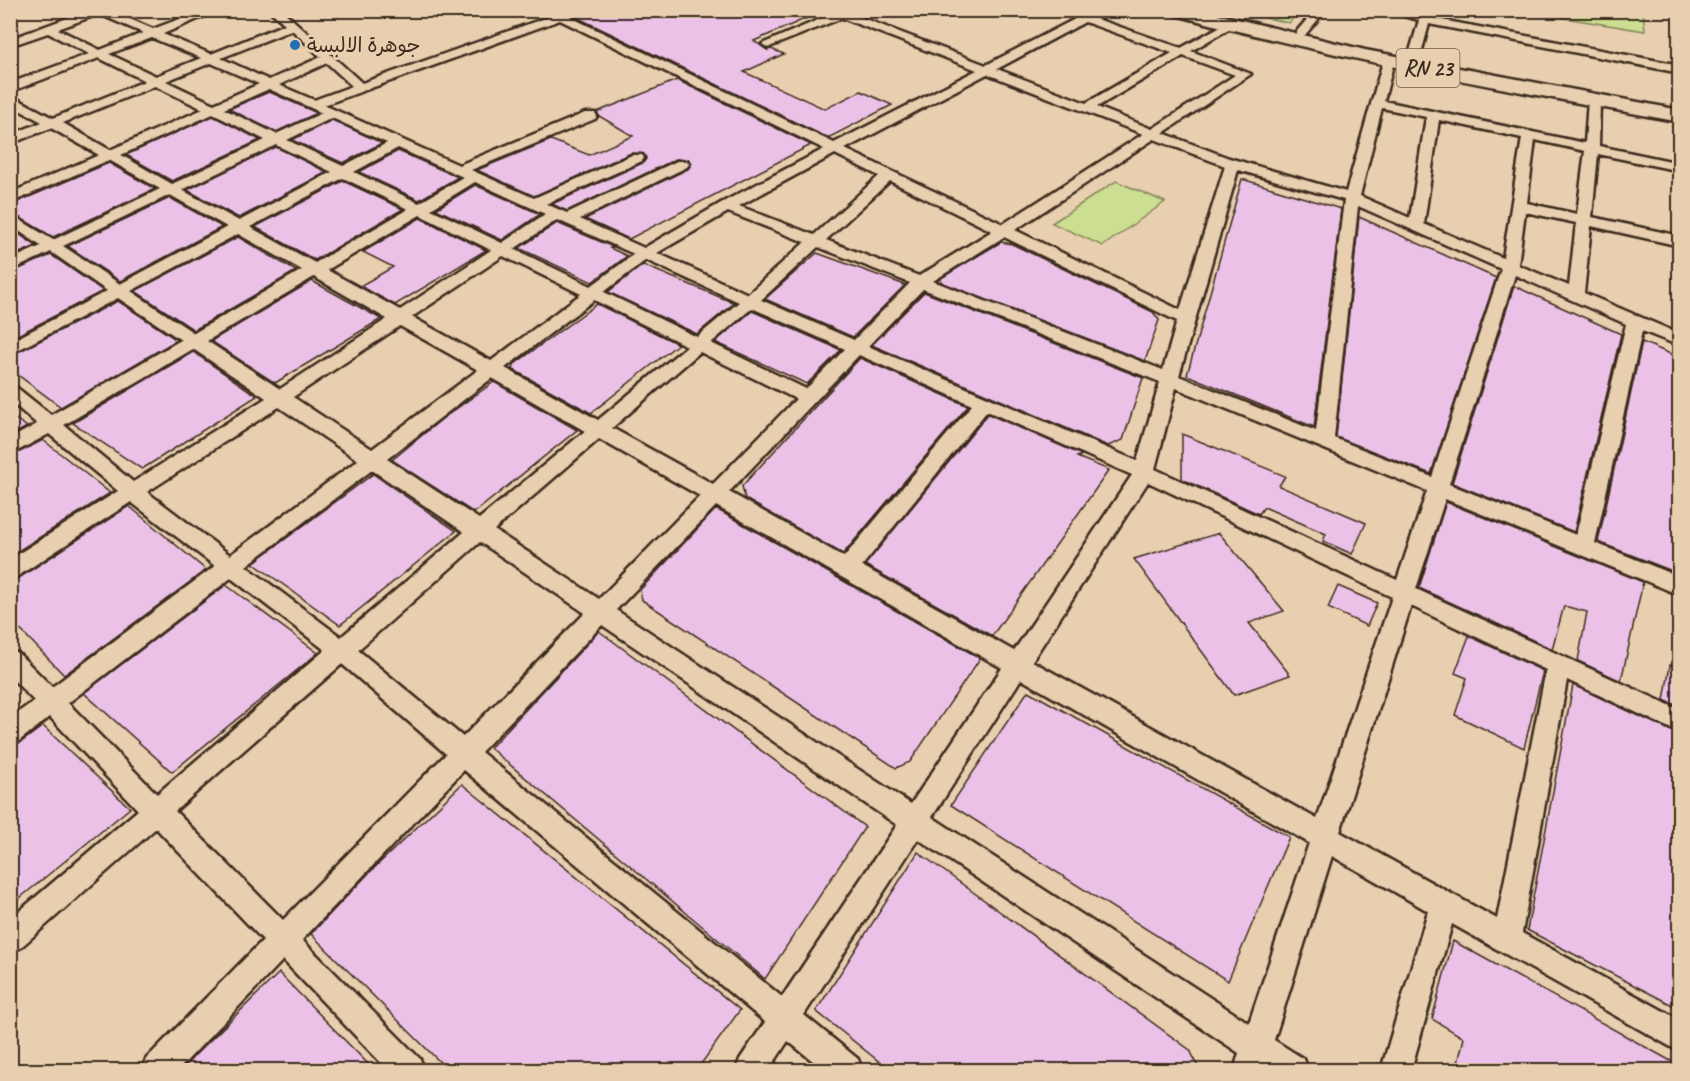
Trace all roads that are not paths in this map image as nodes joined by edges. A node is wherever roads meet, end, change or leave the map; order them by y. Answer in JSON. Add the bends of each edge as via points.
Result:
{"nodes":[{"id":1,"x":214,"y":10,"type":"edge"},
{"id":2,"x":274,"y":10,"type":"edge"},
{"id":3,"x":576,"y":10,"type":"edge"},
{"id":4,"x":1060,"y":10,"type":"edge"},
{"id":5,"x":1178,"y":10,"type":"edge"},
{"id":6,"x":1205,"y":10,"type":"edge"},
{"id":7,"x":1321,"y":10,"type":"edge"},
{"id":8,"x":1387,"y":10,"type":"edge"},
{"id":9,"x":100,"y":11,"type":"edge"},
{"id":10,"x":841,"y":12,"type":"edge"},
{"id":11,"x":554,"y":13,"type":"edge"},
{"id":12,"x":1092,"y":15,"type":"edge"},
{"id":13,"x":1425,"y":16,"type":"edge"},
{"id":14,"x":293,"y":25,"type":"junction"},
{"id":15,"x":1228,"y":25,"type":"junction"},
{"id":16,"x":48,"y":29,"type":"junction"},
{"id":17,"x":152,"y":33,"type":"junction"},
{"id":18,"x":1301,"y":33,"type":"junction"},
{"id":19,"x":10,"y":43,"type":"edge"},
{"id":20,"x":768,"y":44,"type":"dead end"},
{"id":21,"x":1182,"y":52,"type":"junction"},
{"id":22,"x":99,"y":54,"type":"junction"},
{"id":23,"x":210,"y":58,"type":"junction"},
{"id":24,"x":329,"y":58,"type":"junction"},
{"id":25,"x":1388,"y":60,"type":"junction"},
{"id":26,"x":1413,"y":61,"type":"junction"},
{"id":27,"x":1680,"y":69,"type":"edge"},
{"id":28,"x":985,"y":71,"type":"junction"},
{"id":29,"x":155,"y":80,"type":"junction"},
{"id":30,"x":268,"y":84,"type":"junction"},
{"id":31,"x":360,"y":87,"type":"junction"},
{"id":32,"x":10,"y":88,"type":"edge"},
{"id":33,"x":10,"y":99,"type":"edge"},
{"id":34,"x":1594,"y":100,"type":"junction"},
{"id":35,"x":1377,"y":103,"type":"junction"},
{"id":36,"x":314,"y":104,"type":"junction"},
{"id":37,"x":1680,"y":106,"type":"edge"},
{"id":38,"x":214,"y":108,"type":"junction"},
{"id":39,"x":1085,"y":109,"type":"junction"},
{"id":40,"x":332,"y":113,"type":"junction"},
{"id":41,"x":1433,"y":115,"type":"junction"},
{"id":42,"x":590,"y":116,"type":"dead end"},
{"id":43,"x":1680,"y":116,"type":"edge"},
{"id":44,"x":52,"y":122,"type":"junction"},
{"id":45,"x":1152,"y":134,"type":"junction"},
{"id":46,"x":1529,"y":135,"type":"junction"},
{"id":47,"x":276,"y":139,"type":"junction"},
{"id":48,"x":10,"y":140,"type":"edge"},
{"id":49,"x":399,"y":142,"type":"junction"},
{"id":50,"x":1592,"y":148,"type":"junction"},
{"id":51,"x":831,"y":149,"type":"junction"},
{"id":52,"x":110,"y":154,"type":"junction"},
{"id":53,"x":637,"y":158,"type":"dead end"},
{"id":54,"x":682,"y":164,"type":"dead end"},
{"id":55,"x":1233,"y":164,"type":"junction"},
{"id":56,"x":1680,"y":166,"type":"edge"},
{"id":57,"x":344,"y":172,"type":"junction"},
{"id":58,"x":466,"y":174,"type":"junction"},
{"id":59,"x":887,"y":176,"type":"junction"},
{"id":60,"x":171,"y":189,"type":"junction"},
{"id":61,"x":1352,"y":198,"type":"junction"},
{"id":62,"x":10,"y":199,"type":"edge"},
{"id":63,"x":533,"y":204,"type":"junction"},
{"id":64,"x":726,"y":206,"type":"junction"},
{"id":65,"x":1519,"y":206,"type":"junction"},
{"id":66,"x":418,"y":209,"type":"junction"},
{"id":67,"x":562,"y":217,"type":"junction"},
{"id":68,"x":10,"y":218,"type":"edge"},
{"id":69,"x":1584,"y":221,"type":"junction"},
{"id":70,"x":1416,"y":226,"type":"junction"},
{"id":71,"x":239,"y":227,"type":"junction"},
{"id":72,"x":1002,"y":231,"type":"junction"},
{"id":73,"x":1680,"y":241,"type":"edge"},
{"id":74,"x":815,"y":242,"type":"junction"},
{"id":75,"x":52,"y":246,"type":"junction"},
{"id":76,"x":502,"y":250,"type":"junction"},
{"id":77,"x":644,"y":254,"type":"junction"},
{"id":78,"x":10,"y":266,"type":"edge"},
{"id":79,"x":1510,"y":267,"type":"junction"},
{"id":80,"x":314,"y":270,"type":"junction"},
{"id":81,"x":920,"y":282,"type":"junction"},
{"id":82,"x":119,"y":291,"type":"junction"},
{"id":83,"x":594,"y":294,"type":"junction"},
{"id":84,"x":1575,"y":296,"type":"junction"},
{"id":85,"x":750,"y":301,"type":"junction"},
{"id":86,"x":399,"y":318,"type":"junction"},
{"id":87,"x":1186,"y":319,"type":"junction"},
{"id":88,"x":1635,"y":322,"type":"junction"},
{"id":89,"x":193,"y":340,"type":"junction"},
{"id":90,"x":1680,"y":341,"type":"edge"},
{"id":91,"x":699,"y":344,"type":"junction"},
{"id":92,"x":857,"y":348,"type":"junction"},
{"id":93,"x":10,"y":349,"type":"edge"},
{"id":94,"x":491,"y":369,"type":"junction"},
{"id":95,"x":1170,"y":379,"type":"junction"},
{"id":96,"x":10,"y":391,"type":"edge"},
{"id":97,"x":279,"y":398,"type":"junction"},
{"id":98,"x":809,"y":398,"type":"junction"},
{"id":99,"x":984,"y":403,"type":"junction"},
{"id":100,"x":50,"y":424,"type":"junction"},
{"id":101,"x":599,"y":429,"type":"junction"},
{"id":102,"x":1324,"y":441,"type":"junction"},
{"id":103,"x":10,"y":448,"type":"edge"},
{"id":104,"x":372,"y":459,"type":"junction"},
{"id":105,"x":1144,"y":472,"type":"junction"},
{"id":106,"x":1438,"y":488,"type":"junction"},
{"id":107,"x":132,"y":492,"type":"junction"},
{"id":108,"x":714,"y":495,"type":"junction"},
{"id":109,"x":478,"y":531,"type":"junction"},
{"id":110,"x":1584,"y":547,"type":"junction"},
{"id":111,"x":231,"y":566,"type":"junction"},
{"id":112,"x":10,"y":570,"type":"edge"},
{"id":113,"x":846,"y":570,"type":"junction"},
{"id":114,"x":1680,"y":586,"type":"edge"},
{"id":115,"x":1404,"y":594,"type":"junction"},
{"id":116,"x":601,"y":612,"type":"junction"},
{"id":117,"x":342,"y":650,"type":"junction"},
{"id":118,"x":10,"y":660,"type":"edge"},
{"id":119,"x":1558,"y":666,"type":"junction"},
{"id":120,"x":1017,"y":667,"type":"junction"},
{"id":121,"x":52,"y":702,"type":"junction"},
{"id":122,"x":1680,"y":722,"type":"edge"},
{"id":123,"x":10,"y":733,"type":"edge"},
{"id":124,"x":464,"y":754,"type":"junction"},
{"id":125,"x":157,"y":811,"type":"junction"},
{"id":126,"x":916,"y":822,"type":"junction"},
{"id":127,"x":1326,"y":837,"type":"junction"},
{"id":128,"x":1444,"y":904,"type":"junction"},
{"id":129,"x":10,"y":938,"type":"edge"},
{"id":130,"x":1507,"y":939,"type":"junction"},
{"id":131,"x":284,"y":941,"type":"junction"},
{"id":132,"x":784,"y":1020,"type":"junction"},
{"id":133,"x":1680,"y":1037,"type":"edge"},
{"id":134,"x":1258,"y":1046,"type":"junction"},
{"id":135,"x":156,"y":1071,"type":"edge"},
{"id":136,"x":409,"y":1071,"type":"edge"},
{"id":137,"x":750,"y":1071,"type":"edge"},
{"id":138,"x":847,"y":1071,"type":"edge"},
{"id":139,"x":1249,"y":1071,"type":"edge"},
{"id":140,"x":1293,"y":1071,"type":"edge"},
{"id":141,"x":1396,"y":1071,"type":"edge"}],
"edges":[{"from":1,"to":17,"type":"street"},
{"from":2,"to":14,"type":"street"},
{"from":3,"to":11,"type":"street"},
{"from":4,"to":12,"type":"street"},
{"from":5,"to":15,"type":"main road","number":"RN 23"},
{"from":6,"to":18,"type":"main road","number":"RN 23"},
{"from":7,"to":18,"type":"street"},
{"from":8,"to":13,"type":"street"},
{"from":9,"to":16,"type":"street"},
{"from":9,"to":17,"type":"street"},
{"from":10,"to":20,"type":"street"},
{"from":10,"to":28,"type":"street"},
{"from":11,"to":31,"type":"street"},
{"from":11,"to":51,"type":"street"},
{"from":12,"to":21,"type":"street"},
{"from":12,"to":28,"type":"street"},
{"from":13,"to":26,"type":"street"},
{"from":13,"to":27,"type":"street"},
{"from":14,"to":23,"type":"street"},
{"from":14,"to":24,"type":"street"},
{"from":15,"to":21,"type":"street"},
{"from":15,"to":25,"type":"main road","number":"RN 23"},
{"from":16,"to":19,"type":"street"},
{"from":16,"to":22,"type":"street"},
{"from":17,"to":22,"type":"street"},
{"from":17,"to":23,"type":"street"},
{"from":18,"to":26,"type":"main road","number":"RN 23"},
{"from":21,"to":39,"type":"street"},
{"from":21,"to":45,"type":"street","via":[[1245,74]]},
{"from":22,"to":29,"type":"street"},
{"from":22,"to":32,"type":"street"},
{"from":23,"to":29,"type":"street"},
{"from":23,"to":30,"type":"street"},
{"from":24,"to":30,"type":"street"},
{"from":24,"to":31,"type":"street"},
{"from":25,"to":26,"type":"main road","number":"RN 23"},
{"from":25,"to":35,"type":"street"},
{"from":26,"to":34,"type":"main road","number":"RN 23"},
{"from":26,"to":37,"type":"main road","number":"RN 23"},
{"from":28,"to":39,"type":"street"},
{"from":28,"to":51,"type":"street"},
{"from":29,"to":38,"type":"street"},
{"from":29,"to":44,"type":"street"},
{"from":30,"to":36,"type":"street"},
{"from":30,"to":38,"type":"street"},
{"from":31,"to":36,"type":"street"},
{"from":33,"to":44,"type":"street"},
{"from":34,"to":43,"type":"main road","number":"RN 23"},
{"from":34,"to":50,"type":"street"},
{"from":35,"to":41,"type":"street"},
{"from":35,"to":61,"type":"street"},
{"from":36,"to":40,"type":"street"},
{"from":38,"to":47,"type":"street"},
{"from":38,"to":52,"type":"street"},
{"from":39,"to":45,"type":"street"},
{"from":40,"to":47,"type":"street"},
{"from":40,"to":49,"type":"street"},
{"from":41,"to":46,"type":"street"},
{"from":41,"to":70,"type":"street"},
{"from":42,"to":58,"type":"street"},
{"from":44,"to":48,"type":"street"},
{"from":44,"to":52,"type":"street"},
{"from":45,"to":55,"type":"street"},
{"from":45,"to":72,"type":"street"},
{"from":46,"to":50,"type":"street"},
{"from":46,"to":65,"type":"street"},
{"from":47,"to":57,"type":"street"},
{"from":47,"to":60,"type":"street"},
{"from":49,"to":57,"type":"street"},
{"from":49,"to":58,"type":"street"},
{"from":50,"to":56,"type":"street"},
{"from":50,"to":69,"type":"street"},
{"from":51,"to":59,"type":"street"},
{"from":51,"to":64,"type":"street"},
{"from":52,"to":60,"type":"street"},
{"from":52,"to":62,"type":"street"},
{"from":53,"to":63,"type":"street"},
{"from":54,"to":67,"type":"street"},
{"from":55,"to":61,"type":"street"},
{"from":55,"to":87,"type":"street"},
{"from":57,"to":66,"type":"street"},
{"from":57,"to":71,"type":"street"},
{"from":58,"to":63,"type":"street"},
{"from":58,"to":66,"type":"street"},
{"from":59,"to":72,"type":"street"},
{"from":59,"to":74,"type":"street"},
{"from":60,"to":71,"type":"street"},
{"from":60,"to":75,"type":"street"},
{"from":61,"to":70,"type":"street"},
{"from":61,"to":102,"type":"street"},
{"from":63,"to":67,"type":"street"},
{"from":64,"to":74,"type":"street"},
{"from":64,"to":77,"type":"street"},
{"from":65,"to":69,"type":"street"},
{"from":65,"to":79,"type":"street"},
{"from":66,"to":76,"type":"street"},
{"from":66,"to":80,"type":"street"},
{"from":67,"to":76,"type":"street"},
{"from":67,"to":77,"type":"street"},
{"from":68,"to":75,"type":"street"},
{"from":69,"to":73,"type":"street"},
{"from":69,"to":84,"type":"street"},
{"from":70,"to":79,"type":"street"},
{"from":71,"to":80,"type":"street"},
{"from":71,"to":82,"type":"street"},
{"from":72,"to":81,"type":"street"},
{"from":72,"to":87,"type":"street"},
{"from":74,"to":81,"type":"street"},
{"from":74,"to":85,"type":"street"},
{"from":75,"to":78,"type":"street"},
{"from":75,"to":82,"type":"street"},
{"from":76,"to":83,"type":"street"},
{"from":76,"to":86,"type":"street"},
{"from":77,"to":83,"type":"street"},
{"from":77,"to":85,"type":"street"},
{"from":79,"to":84,"type":"street"},
{"from":79,"to":106,"type":"street"},
{"from":80,"to":86,"type":"street"},
{"from":80,"to":89,"type":"street"},
{"from":81,"to":92,"type":"street"},
{"from":81,"to":95,"type":"street"},
{"from":82,"to":89,"type":"street"},
{"from":82,"to":93,"type":"street"},
{"from":83,"to":91,"type":"street"},
{"from":83,"to":94,"type":"street"},
{"from":84,"to":88,"type":"street"},
{"from":85,"to":91,"type":"street"},
{"from":85,"to":92,"type":"street"},
{"from":86,"to":94,"type":"street"},
{"from":86,"to":97,"type":"street"},
{"from":87,"to":95,"type":"street"},
{"from":88,"to":90,"type":"street"},
{"from":88,"to":110,"type":"street"},
{"from":89,"to":97,"type":"street"},
{"from":89,"to":100,"type":"street"},
{"from":91,"to":98,"type":"street"},
{"from":91,"to":101,"type":"street"},
{"from":92,"to":98,"type":"street"},
{"from":92,"to":99,"type":"street"},
{"from":94,"to":101,"type":"street"},
{"from":94,"to":104,"type":"street"},
{"from":95,"to":102,"type":"street"},
{"from":95,"to":105,"type":"street"},
{"from":96,"to":100,"type":"street"},
{"from":97,"to":104,"type":"street"},
{"from":97,"to":107,"type":"street"},
{"from":98,"to":108,"type":"street"},
{"from":99,"to":105,"type":"street"},
{"from":99,"to":113,"type":"street"},
{"from":100,"to":103,"type":"street"},
{"from":100,"to":107,"type":"street"},
{"from":101,"to":108,"type":"street"},
{"from":101,"to":109,"type":"street"},
{"from":102,"to":106,"type":"street"},
{"from":104,"to":109,"type":"street"},
{"from":104,"to":111,"type":"street"},
{"from":105,"to":115,"type":"street"},
{"from":105,"to":120,"type":"street"},
{"from":106,"to":110,"type":"street"},
{"from":106,"to":115,"type":"street"},
{"from":107,"to":111,"type":"street"},
{"from":107,"to":112,"type":"street"},
{"from":108,"to":113,"type":"street"},
{"from":108,"to":116,"type":"street"},
{"from":109,"to":116,"type":"street"},
{"from":109,"to":117,"type":"street"},
{"from":110,"to":114,"type":"street"},
{"from":111,"to":117,"type":"street"},
{"from":111,"to":121,"type":"street"},
{"from":113,"to":120,"type":"street"},
{"from":115,"to":119,"type":"street"},
{"from":115,"to":127,"type":"street"},
{"from":116,"to":124,"type":"street"},
{"from":116,"to":126,"type":"street"},
{"from":117,"to":124,"type":"street"},
{"from":117,"to":125,"type":"street"},
{"from":118,"to":121,"type":"street"},
{"from":119,"to":122,"type":"street"},
{"from":119,"to":130,"type":"street"},
{"from":120,"to":126,"type":"street"},
{"from":120,"to":127,"type":"street"},
{"from":121,"to":123,"type":"street"},
{"from":121,"to":125,"type":"street"},
{"from":124,"to":131,"type":"street"},
{"from":124,"to":132,"type":"street"},
{"from":125,"to":129,"type":"street"},
{"from":125,"to":131,"type":"street"},
{"from":126,"to":132,"type":"street"},
{"from":126,"to":134,"type":"street"},
{"from":127,"to":128,"type":"street"},
{"from":127,"to":134,"type":"street"},
{"from":128,"to":130,"type":"street"},
{"from":128,"to":141,"type":"street"},
{"from":130,"to":133,"type":"street"},
{"from":131,"to":135,"type":"street"},
{"from":131,"to":136,"type":"street"},
{"from":132,"to":137,"type":"street"},
{"from":132,"to":138,"type":"street"},
{"from":134,"to":139,"type":"street"},
{"from":134,"to":140,"type":"street"}]}
